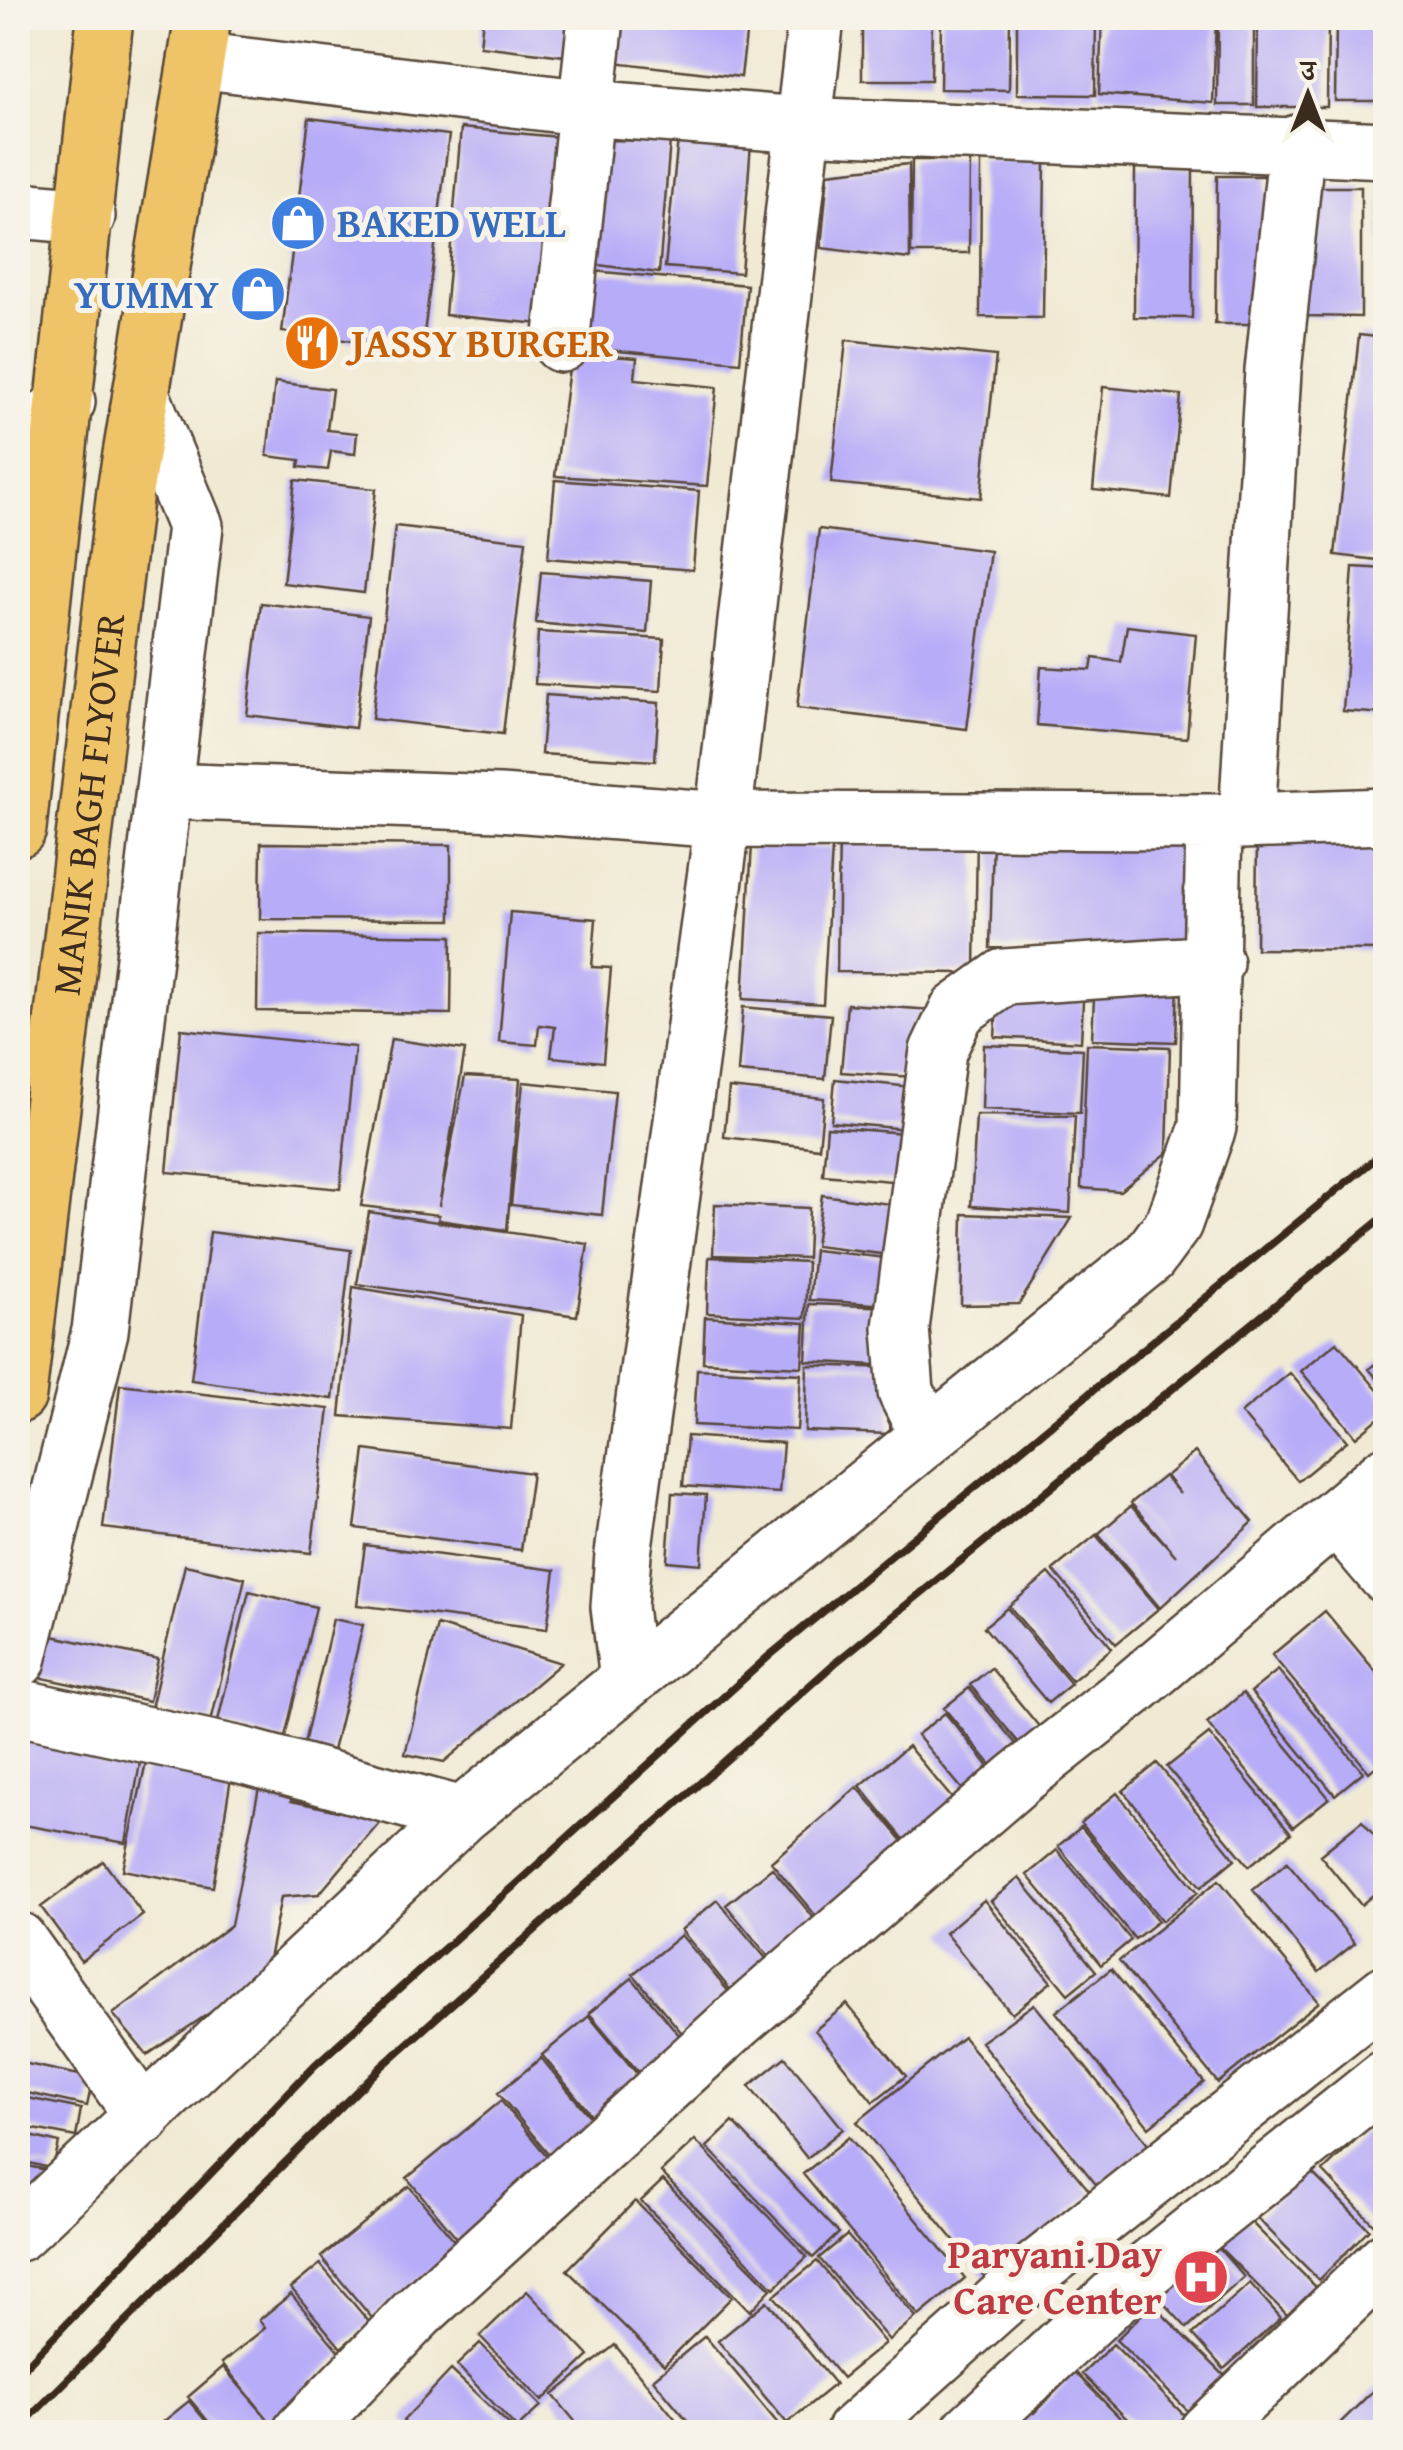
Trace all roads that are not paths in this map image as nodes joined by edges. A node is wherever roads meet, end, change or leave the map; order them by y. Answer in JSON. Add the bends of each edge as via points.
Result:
{"nodes":[{"id":1,"x":106,"y":18,"type":"edge"},
{"id":2,"x":596,"y":18,"type":"edge"},
{"id":3,"x":816,"y":18,"type":"edge"},
{"id":4,"x":200,"y":39,"type":"edge"},
{"id":5,"x":587,"y":108,"type":"junction"},
{"id":6,"x":801,"y":125,"type":"junction"},
{"id":7,"x":1297,"y":143,"type":"junction"},
{"id":8,"x":1386,"y":150,"type":"edge"},
{"id":9,"x":18,"y":210,"type":"edge"},
{"id":10,"x":87,"y":216,"type":"junction"},
{"id":11,"x":561,"y":344,"type":"dead end"},
{"id":12,"x":141,"y":394,"type":"junction"},
{"id":13,"x":67,"y":402,"type":"junction"},
{"id":14,"x":18,"y":441,"type":"edge"},
{"id":15,"x":165,"y":791,"type":"junction"},
{"id":16,"x":1386,"y":816,"type":"edge"},
{"id":17,"x":723,"y":820,"type":"junction"},
{"id":18,"x":1230,"y":821,"type":"junction"},
{"id":19,"x":18,"y":828,"type":"edge"},
{"id":20,"x":1214,"y":963,"type":"junction"},
{"id":21,"x":18,"y":1395,"type":"edge"},
{"id":22,"x":928,"y":1436,"type":"junction"},
{"id":23,"x":1386,"y":1474,"type":"edge"},
{"id":24,"x":1336,"y":1516,"type":"junction"},
{"id":25,"x":1386,"y":1575,"type":"edge"},
{"id":26,"x":18,"y":1660,"type":"edge"},
{"id":27,"x":628,"y":1680,"type":"junction"},
{"id":28,"x":18,"y":1706,"type":"edge"},
{"id":29,"x":462,"y":1816,"type":"junction"},
{"id":30,"x":18,"y":1940,"type":"edge"},
{"id":31,"x":1386,"y":1994,"type":"edge"},
{"id":32,"x":1386,"y":2078,"type":"edge"},
{"id":33,"x":144,"y":2117,"type":"junction"},
{"id":34,"x":18,"y":2233,"type":"edge"},
{"id":35,"x":1386,"y":2260,"type":"edge"},
{"id":36,"x":301,"y":2432,"type":"edge"},
{"id":37,"x":854,"y":2432,"type":"edge"},
{"id":38,"x":969,"y":2432,"type":"edge"},
{"id":39,"x":1208,"y":2432,"type":"edge"}],
"edges":[{"from":1,"to":10,"type":"main road","name":"MANIK BAGH FLYOVER"},
{"from":2,"to":5,"type":"street"},
{"from":3,"to":6,"type":"street"},
{"from":4,"to":5,"type":"street"},
{"from":4,"to":12,"type":"main road","name":"MANIK BAGH FLYOVER"},
{"from":5,"to":6,"type":"street"},
{"from":5,"to":11,"type":"street"},
{"from":6,"to":7,"type":"street"},
{"from":6,"to":17,"type":"street"},
{"from":7,"to":8,"type":"street"},
{"from":7,"to":18,"type":"street"},
{"from":9,"to":10,"type":"street"},
{"from":10,"to":13,"type":"main road","name":"MANIK BAGH FLYOVER"},
{"from":12,"to":15,"type":"street","via":[[195,526]]},
{"from":12,"to":21,"type":"main road","name":"MANIK BAGH FLYOVER"},
{"from":13,"to":14,"type":"street"},
{"from":13,"to":19,"type":"main road","name":"MANIK BAGH FLYOVER"},
{"from":15,"to":17,"type":"street","via":[[500,803]]},
{"from":15,"to":26,"type":"street","via":[[100,1331]]},
{"from":16,"to":18,"type":"street"},
{"from":17,"to":18,"type":"street"},
{"from":17,"to":27,"type":"street","via":[[623,1554],[619,1607]]},
{"from":18,"to":20,"type":"street"},
{"from":20,"to":22,"type":"street","via":[[1208,1127],[1174,1224],[1148,1257]]},
{"from":20,"to":22,"type":"street","via":[[1004,977],[946,1026],[900,1328],[906,1392]]},
{"from":22,"to":27,"type":"street"},
{"from":23,"to":24,"type":"street"},
{"from":24,"to":25,"type":"street"},
{"from":24,"to":36,"type":"street","via":[[1016,1780],[721,2036],[417,2313]]},
{"from":27,"to":29,"type":"street"},
{"from":28,"to":29,"type":"street","via":[[241,1755]]},
{"from":29,"to":33,"type":"street"},
{"from":30,"to":33,"type":"street"},
{"from":31,"to":37,"type":"street","via":[[1038,2267]]},
{"from":32,"to":38,"type":"street","via":[[1124,2287]]},
{"from":33,"to":34,"type":"street"},
{"from":35,"to":39,"type":"street"}]}
